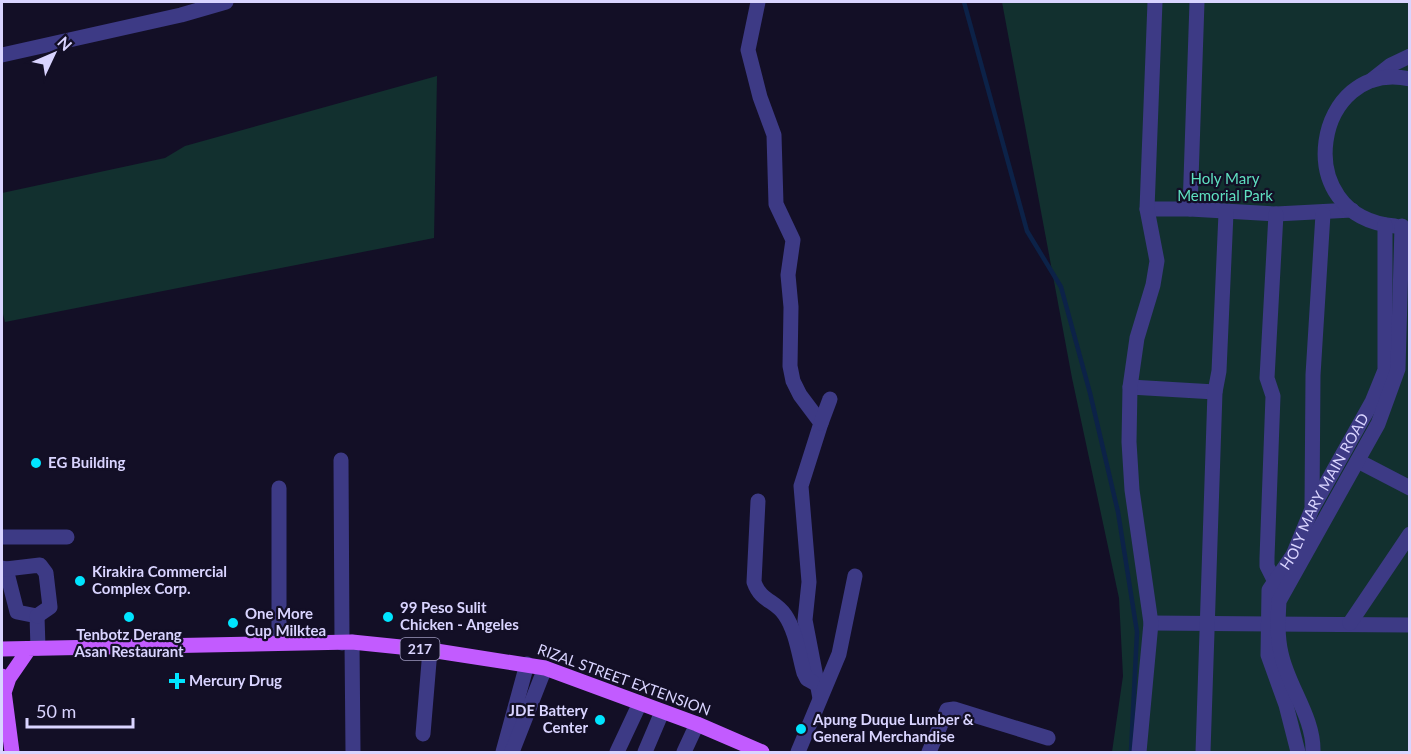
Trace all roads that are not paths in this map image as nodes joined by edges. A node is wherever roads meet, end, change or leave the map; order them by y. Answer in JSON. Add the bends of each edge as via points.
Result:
{"nodes":[{"id":1,"x":226,"y":2,"type":"edge"},
{"id":2,"x":758,"y":2,"type":"edge"},
{"id":3,"x":1155,"y":2,"type":"edge"},
{"id":4,"x":1197,"y":2,"type":"edge"},
{"id":5,"x":2,"y":55,"type":"edge"},
{"id":6,"x":1410,"y":56,"type":"edge"},
{"id":7,"x":1410,"y":79,"type":"edge"},
{"id":8,"x":1368,"y":83,"type":"junction"},
{"id":9,"x":1147,"y":209,"type":"junction"},
{"id":10,"x":1190,"y":209,"type":"junction"},
{"id":11,"x":1352,"y":210,"type":"junction"},
{"id":12,"x":1226,"y":213,"type":"junction"},
{"id":13,"x":1276,"y":214,"type":"junction"},
{"id":14,"x":1323,"y":214,"type":"junction"},
{"id":15,"x":1385,"y":225,"type":"junction"},
{"id":16,"x":1406,"y":226,"type":"edge"},
{"id":17,"x":1130,"y":387,"type":"junction"},
{"id":18,"x":1215,"y":392,"type":"junction"},
{"id":19,"x":830,"y":399,"type":"dead end"},
{"id":20,"x":821,"y":423,"type":"junction"},
{"id":21,"x":341,"y":460,"type":"dead end"},
{"id":22,"x":1358,"y":461,"type":"junction"},
{"id":23,"x":279,"y":488,"type":"dead end"},
{"id":24,"x":1410,"y":488,"type":"edge"},
{"id":25,"x":758,"y":501,"type":"dead end"},
{"id":26,"x":1312,"y":509,"type":"junction"},
{"id":27,"x":1410,"y":534,"type":"edge"},
{"id":28,"x":2,"y":537,"type":"edge"},
{"id":29,"x":67,"y":537,"type":"dead end"},
{"id":30,"x":4,"y":568,"type":"edge"},
{"id":31,"x":855,"y":576,"type":"dead end"},
{"id":32,"x":1273,"y":581,"type":"junction"},
{"id":33,"x":1284,"y":594,"type":"junction"},
{"id":34,"x":37,"y":616,"type":"junction"},
{"id":35,"x":1272,"y":622,"type":"junction"},
{"id":36,"x":1151,"y":623,"type":"junction"},
{"id":37,"x":1350,"y":623,"type":"junction"},
{"id":38,"x":1206,"y":625,"type":"junction"},
{"id":39,"x":1410,"y":625,"type":"edge"},
{"id":40,"x":279,"y":642,"type":"junction"},
{"id":41,"x":347,"y":642,"type":"junction"},
{"id":42,"x":2,"y":649,"type":"edge"},
{"id":43,"x":34,"y":649,"type":"junction"},
{"id":44,"x":430,"y":650,"type":"junction"},
{"id":45,"x":527,"y":664,"type":"junction"},
{"id":46,"x":545,"y":668,"type":"junction"},
{"id":47,"x":2,"y":676,"type":"edge"},
{"id":48,"x":819,"y":692,"type":"junction"},
{"id":49,"x":4,"y":693,"type":"junction"},
{"id":50,"x":518,"y":694,"type":"junction"},
{"id":51,"x":533,"y":700,"type":"junction"},
{"id":52,"x":640,"y":703,"type":"junction"},
{"id":53,"x":662,"y":712,"type":"junction"},
{"id":54,"x":697,"y":724,"type":"junction"},
{"id":55,"x":1299,"y":724,"type":"junction"},
{"id":56,"x":423,"y":734,"type":"dead end"},
{"id":57,"x":1048,"y":738,"type":"dead end"},
{"id":58,"x":353,"y":752,"type":"edge"},
{"id":59,"x":12,"y":753,"type":"edge"},
{"id":60,"x":503,"y":753,"type":"edge"},
{"id":61,"x":512,"y":753,"type":"edge"},
{"id":62,"x":617,"y":753,"type":"edge"},
{"id":63,"x":645,"y":753,"type":"edge"},
{"id":64,"x":684,"y":753,"type":"edge"},
{"id":65,"x":762,"y":753,"type":"edge"},
{"id":66,"x":798,"y":753,"type":"edge"},
{"id":67,"x":929,"y":753,"type":"edge"},
{"id":68,"x":1139,"y":753,"type":"edge"},
{"id":69,"x":1203,"y":753,"type":"edge"},
{"id":70,"x":1298,"y":753,"type":"edge"},
{"id":71,"x":1313,"y":753,"type":"edge"}],
"edges":[{"from":1,"to":5,"type":"street"},
{"from":2,"to":20,"type":"street","via":[[748,50],[774,135],[776,204],[793,240],[788,275],[790,366],[800,395]]},
{"from":3,"to":9,"type":"street"},
{"from":4,"to":10,"type":"street"},
{"from":6,"to":8,"type":"street"},
{"from":7,"to":8,"type":"street","via":[[1386,78]]},
{"from":8,"to":11,"type":"street","via":[[1338,107],[1324,142],[1329,180]]},
{"from":9,"to":10,"type":"street"},
{"from":9,"to":17,"type":"street","via":[[1157,261],[1154,285],[1137,338]]},
{"from":10,"to":12,"type":"street"},
{"from":11,"to":14,"type":"street"},
{"from":11,"to":15,"type":"street"},
{"from":12,"to":13,"type":"street"},
{"from":12,"to":18,"type":"street"},
{"from":13,"to":14,"type":"street"},
{"from":13,"to":32,"type":"street","via":[[1267,378],[1273,396],[1267,566]]},
{"from":14,"to":26,"type":"street","via":[[1313,375]]},
{"from":15,"to":16,"type":"street"},
{"from":15,"to":26,"type":"street","name":"HOLY MARY MAIN ROAD","via":[[1385,370],[1372,402]]},
{"from":16,"to":22,"type":"street","name":"HOLY MARY MAIN ROAD","via":[[1398,369],[1378,424]]},
{"from":17,"to":18,"type":"street"},
{"from":17,"to":36,"type":"street","via":[[1132,490]]},
{"from":18,"to":38,"type":"street"},
{"from":19,"to":20,"type":"street"},
{"from":20,"to":48,"type":"street","via":[[801,486],[809,582],[805,620]]},
{"from":21,"to":41,"type":"street"},
{"from":22,"to":24,"type":"street"},
{"from":22,"to":33,"type":"street","name":"HOLY MARY MAIN ROAD"},
{"from":23,"to":40,"type":"street"},
{"from":25,"to":48,"type":"street","via":[[754,582],[758,592],[785,614],[804,673]]},
{"from":26,"to":32,"type":"street","name":"HOLY MARY MAIN ROAD","via":[[1293,555]]},
{"from":27,"to":37,"type":"street"},
{"from":28,"to":29,"type":"street"},
{"from":30,"to":34,"type":"street","via":[[17,612]]},
{"from":30,"to":34,"type":"street","via":[[40,565],[45,570],[50,607]]},
{"from":31,"to":48,"type":"street","via":[[839,654]]},
{"from":32,"to":33,"type":"street"},
{"from":32,"to":35,"type":"street","name":"HOLY MARY MAIN ROAD","via":[[1269,590]]},
{"from":33,"to":35,"type":"street","name":"HOLY MARY MAIN ROAD"},
{"from":34,"to":43,"type":"street"},
{"from":35,"to":37,"type":"street"},
{"from":35,"to":38,"type":"street"},
{"from":35,"to":55,"type":"street","name":"HOLY MARY MAIN ROAD","via":[[1268,655]]},
{"from":36,"to":38,"type":"street"},
{"from":36,"to":68,"type":"street"},
{"from":37,"to":39,"type":"street"},
{"from":38,"to":69,"type":"street"},
{"from":40,"to":41,"type":"main road","name":"RIZAL STREET EXTENSION","number":"217"},
{"from":40,"to":43,"type":"main road","name":"RIZAL STREET EXTENSION","number":"217"},
{"from":41,"to":44,"type":"main road","name":"RIZAL STREET EXTENSION","number":"217"},
{"from":41,"to":58,"type":"street"},
{"from":42,"to":43,"type":"main road","name":"RIZAL STREET EXTENSION","number":"217"},
{"from":43,"to":49,"type":"main road","via":[[9,678]]},
{"from":44,"to":45,"type":"main road","name":"RIZAL STREET EXTENSION","number":"217"},
{"from":44,"to":56,"type":"street"},
{"from":45,"to":46,"type":"main road","name":"RIZAL STREET EXTENSION","number":"217"},
{"from":45,"to":50,"type":"street"},
{"from":46,"to":51,"type":"street"},
{"from":46,"to":52,"type":"main road","name":"RIZAL STREET EXTENSION","number":"217"},
{"from":47,"to":49,"type":"main road"},
{"from":48,"to":66,"type":"street"},
{"from":49,"to":59,"type":"main road"},
{"from":50,"to":51,"type":"street"},
{"from":50,"to":60,"type":"street"},
{"from":51,"to":61,"type":"street"},
{"from":52,"to":53,"type":"main road","name":"RIZAL STREET EXTENSION","number":"217"},
{"from":52,"to":62,"type":"street"},
{"from":53,"to":54,"type":"main road","name":"RIZAL STREET EXTENSION","number":"217"},
{"from":53,"to":63,"type":"street"},
{"from":54,"to":64,"type":"street"},
{"from":54,"to":65,"type":"main road","name":"RIZAL STREET EXTENSION","number":"217"},
{"from":55,"to":70,"type":"street","name":"HOLY MARY MAIN ROAD"},
{"from":55,"to":71,"type":"street","name":"HOLY MARY MAIN ROAD"},
{"from":57,"to":67,"type":"street","via":[[954,709],[947,710]]}]}
